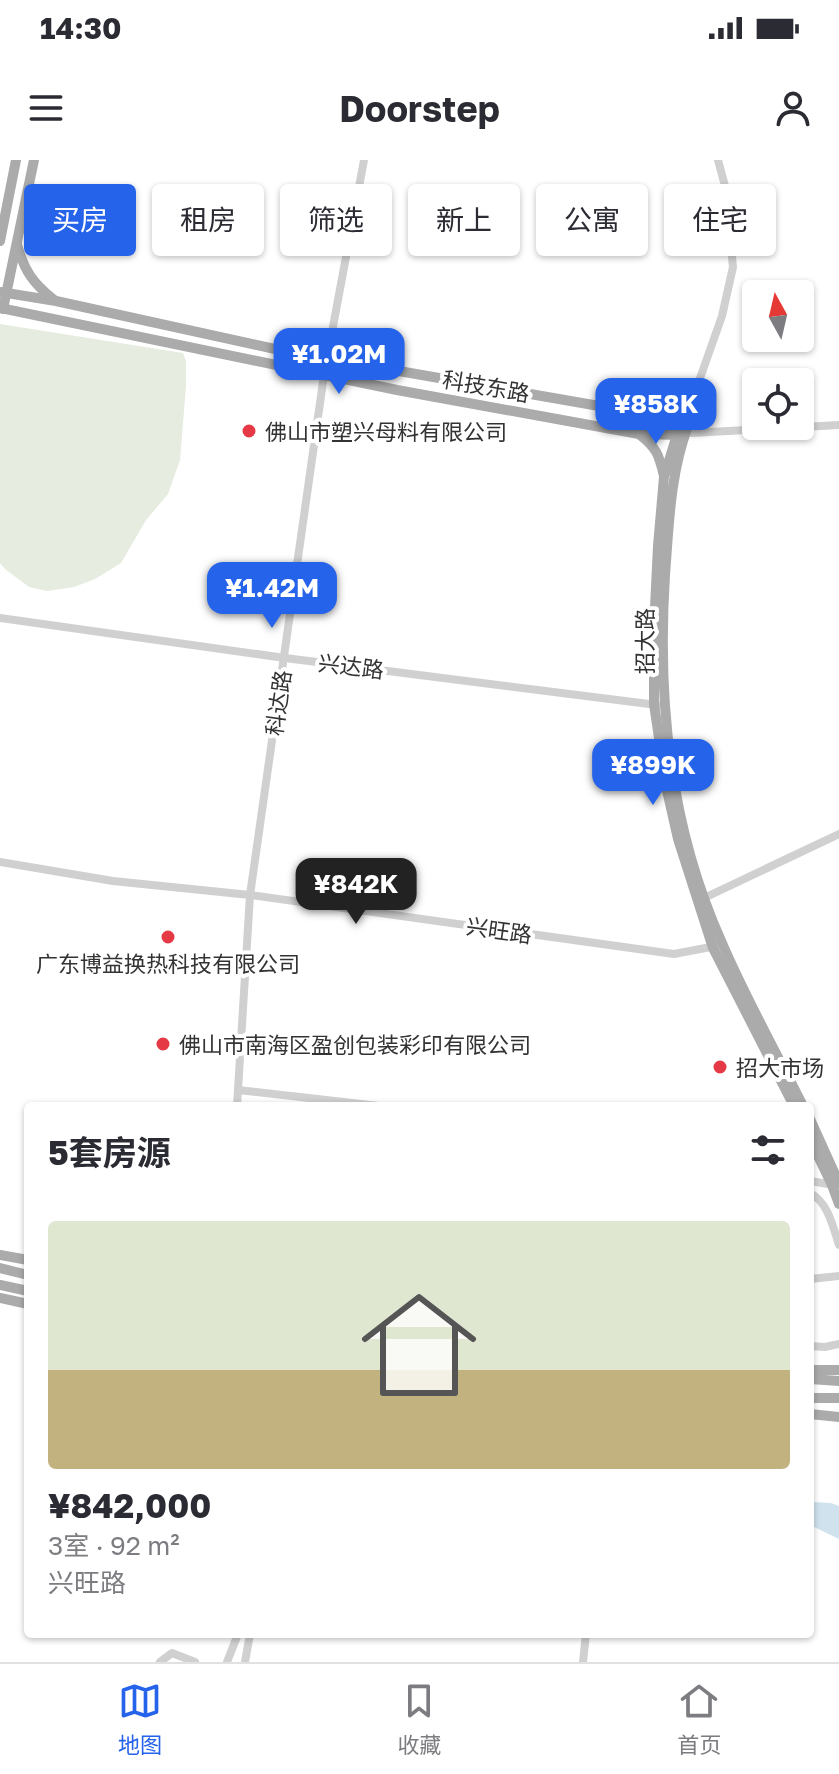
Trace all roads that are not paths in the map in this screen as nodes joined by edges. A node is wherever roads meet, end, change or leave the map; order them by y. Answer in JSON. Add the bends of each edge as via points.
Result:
{"nodes":[{"id":1,"x":16,"y":160,"type":"edge"},
{"id":2,"x":34,"y":160,"type":"edge"},
{"id":3,"x":364,"y":160,"type":"edge"},
{"id":4,"x":718,"y":160,"type":"edge"},
{"id":5,"x":0,"y":241,"type":"edge"},
{"id":6,"x":17,"y":243,"type":"junction"},
{"id":7,"x":4,"y":292,"type":"edge"},
{"id":8,"x":56,"y":301,"type":"junction"},
{"id":9,"x":1,"y":308,"type":"edge"},
{"id":10,"x":327,"y":359,"type":"junction"},
{"id":11,"x":324,"y":375,"type":"junction"},
{"id":12,"x":697,"y":383,"type":"junction"},
{"id":13,"x":645,"y":414,"type":"junction"},
{"id":14,"x":839,"y":425,"type":"edge"},
{"id":15,"x":686,"y":428,"type":"junction"},
{"id":16,"x":639,"y":434,"type":"junction"},
{"id":17,"x":664,"y":477,"type":"junction"},
{"id":18,"x":0,"y":618,"type":"edge"},
{"id":19,"x":285,"y":658,"type":"junction"},
{"id":20,"x":659,"y":706,"type":"junction"},
{"id":21,"x":839,"y":834,"type":"edge"},
{"id":22,"x":0,"y":862,"type":"edge"},
{"id":23,"x":250,"y":895,"type":"junction"},
{"id":24,"x":704,"y":898,"type":"junction"},
{"id":25,"x":717,"y":945,"type":"junction"},
{"id":26,"x":238,"y":1090,"type":"junction"},
{"id":27,"x":237,"y":1102,"type":"edge"},
{"id":28,"x":344,"y":1102,"type":"edge"},
{"id":29,"x":792,"y":1102,"type":"edge"},
{"id":30,"x":801,"y":1102,"type":"edge"},
{"id":31,"x":814,"y":1129,"type":"edge"},
{"id":32,"x":814,"y":1146,"type":"edge"},
{"id":33,"x":814,"y":1182,"type":"edge"},
{"id":34,"x":837,"y":1185,"type":"edge"},
{"id":35,"x":814,"y":1195,"type":"edge"},
{"id":36,"x":839,"y":1204,"type":"edge"},
{"id":37,"x":839,"y":1245,"type":"edge"},
{"id":38,"x":0,"y":1255,"type":"edge"},
{"id":39,"x":24,"y":1259,"type":"edge"},
{"id":40,"x":0,"y":1268,"type":"edge"},
{"id":41,"x":24,"y":1274,"type":"edge"},
{"id":42,"x":839,"y":1276,"type":"edge"},
{"id":43,"x":814,"y":1279,"type":"edge"},
{"id":44,"x":0,"y":1285,"type":"edge"},
{"id":45,"x":24,"y":1290,"type":"edge"},
{"id":46,"x":0,"y":1298,"type":"edge"},
{"id":47,"x":24,"y":1303,"type":"edge"},
{"id":48,"x":839,"y":1344,"type":"edge"},
{"id":49,"x":814,"y":1346,"type":"edge"},
{"id":50,"x":814,"y":1370,"type":"edge"},
{"id":51,"x":839,"y":1370,"type":"edge"},
{"id":52,"x":814,"y":1379,"type":"edge"},
{"id":53,"x":839,"y":1381,"type":"edge"},
{"id":54,"x":814,"y":1398,"type":"edge"},
{"id":55,"x":839,"y":1398,"type":"edge"},
{"id":56,"x":814,"y":1414,"type":"edge"},
{"id":57,"x":839,"y":1417,"type":"edge"},
{"id":58,"x":236,"y":1638,"type":"edge"},
{"id":59,"x":249,"y":1638,"type":"edge"},
{"id":60,"x":586,"y":1638,"type":"edge"},
{"id":61,"x":160,"y":1662,"type":"edge"},
{"id":62,"x":195,"y":1662,"type":"edge"},
{"id":63,"x":227,"y":1662,"type":"edge"},
{"id":64,"x":245,"y":1662,"type":"edge"},
{"id":65,"x":583,"y":1662,"type":"edge"}],
"edges":[{"from":1,"to":5,"type":"main road"},
{"from":2,"to":6,"type":"main road"},
{"from":3,"to":10,"type":"street","name":"科达路"},
{"from":4,"to":12,"type":"street","name":"招大路","via":[[733,267],[722,316]]},
{"from":6,"to":7,"type":"main road"},
{"from":6,"to":8,"type":"main road","via":[[29,275]]},
{"from":7,"to":8,"type":"main road"},
{"from":7,"to":9,"type":"main road"},
{"from":8,"to":10,"type":"main road"},
{"from":9,"to":11,"type":"main road","name":"科技东路"},
{"from":10,"to":11,"type":"street","name":"科达路"},
{"from":10,"to":13,"type":"main road"},
{"from":11,"to":16,"type":"main road","name":"科技东路"},
{"from":11,"to":19,"type":"street","name":"科达路"},
{"from":12,"to":13,"type":"main road"},
{"from":12,"to":15,"type":"street","name":"招大路"},
{"from":13,"to":15,"type":"main road"},
{"from":14,"to":15,"type":"street"},
{"from":15,"to":16,"type":"main road","name":"科技东路"},
{"from":15,"to":17,"type":"main road","name":"招大路"},
{"from":15,"to":20,"type":"main road","name":"招大路","via":[[671,498]]},
{"from":16,"to":17,"type":"main road","via":[[659,455]]},
{"from":17,"to":20,"type":"main road","name":"招大路","via":[[656,574]]},
{"from":18,"to":19,"type":"street","name":"兴达路"},
{"from":19,"to":20,"type":"street","name":"兴达路"},
{"from":19,"to":23,"type":"street","name":"科达路"},
{"from":20,"to":24,"type":"main road","name":"招大路","via":[[683,828]]},
{"from":20,"to":25,"type":"main road","name":"招大路","via":[[666,786],[678,839]]},
{"from":21,"to":24,"type":"street"},
{"from":22,"to":23,"type":"street","name":"兴旺路","via":[[113,881]]},
{"from":23,"to":25,"type":"street","name":"兴旺路","via":[[674,954]]},
{"from":23,"to":26,"type":"street","name":"科达路"},
{"from":24,"to":25,"type":"main road","name":"招大路"},
{"from":25,"to":29,"type":"main road","name":"招大路"},
{"from":25,"to":30,"type":"main road","name":"招大路"},
{"from":26,"to":27,"type":"street","name":"科达路"},
{"from":26,"to":28,"type":"street"},
{"from":31,"to":34,"type":"main road"},
{"from":32,"to":34,"type":"main road"},
{"from":33,"to":34,"type":"street"},
{"from":34,"to":36,"type":"main road"},
{"from":35,"to":37,"type":"street","via":[[827,1211]]},
{"from":38,"to":39,"type":"main road"},
{"from":40,"to":41,"type":"main road"},
{"from":42,"to":43,"type":"street"},
{"from":44,"to":45,"type":"main road"},
{"from":46,"to":47,"type":"main road"},
{"from":48,"to":49,"type":"street"},
{"from":50,"to":51,"type":"main road"},
{"from":52,"to":53,"type":"main road"},
{"from":54,"to":55,"type":"main road"},
{"from":56,"to":57,"type":"main road"},
{"from":58,"to":63,"type":"street"},
{"from":59,"to":64,"type":"street"},
{"from":60,"to":65,"type":"street"},
{"from":61,"to":62,"type":"street","via":[[172,1653]]}]}
